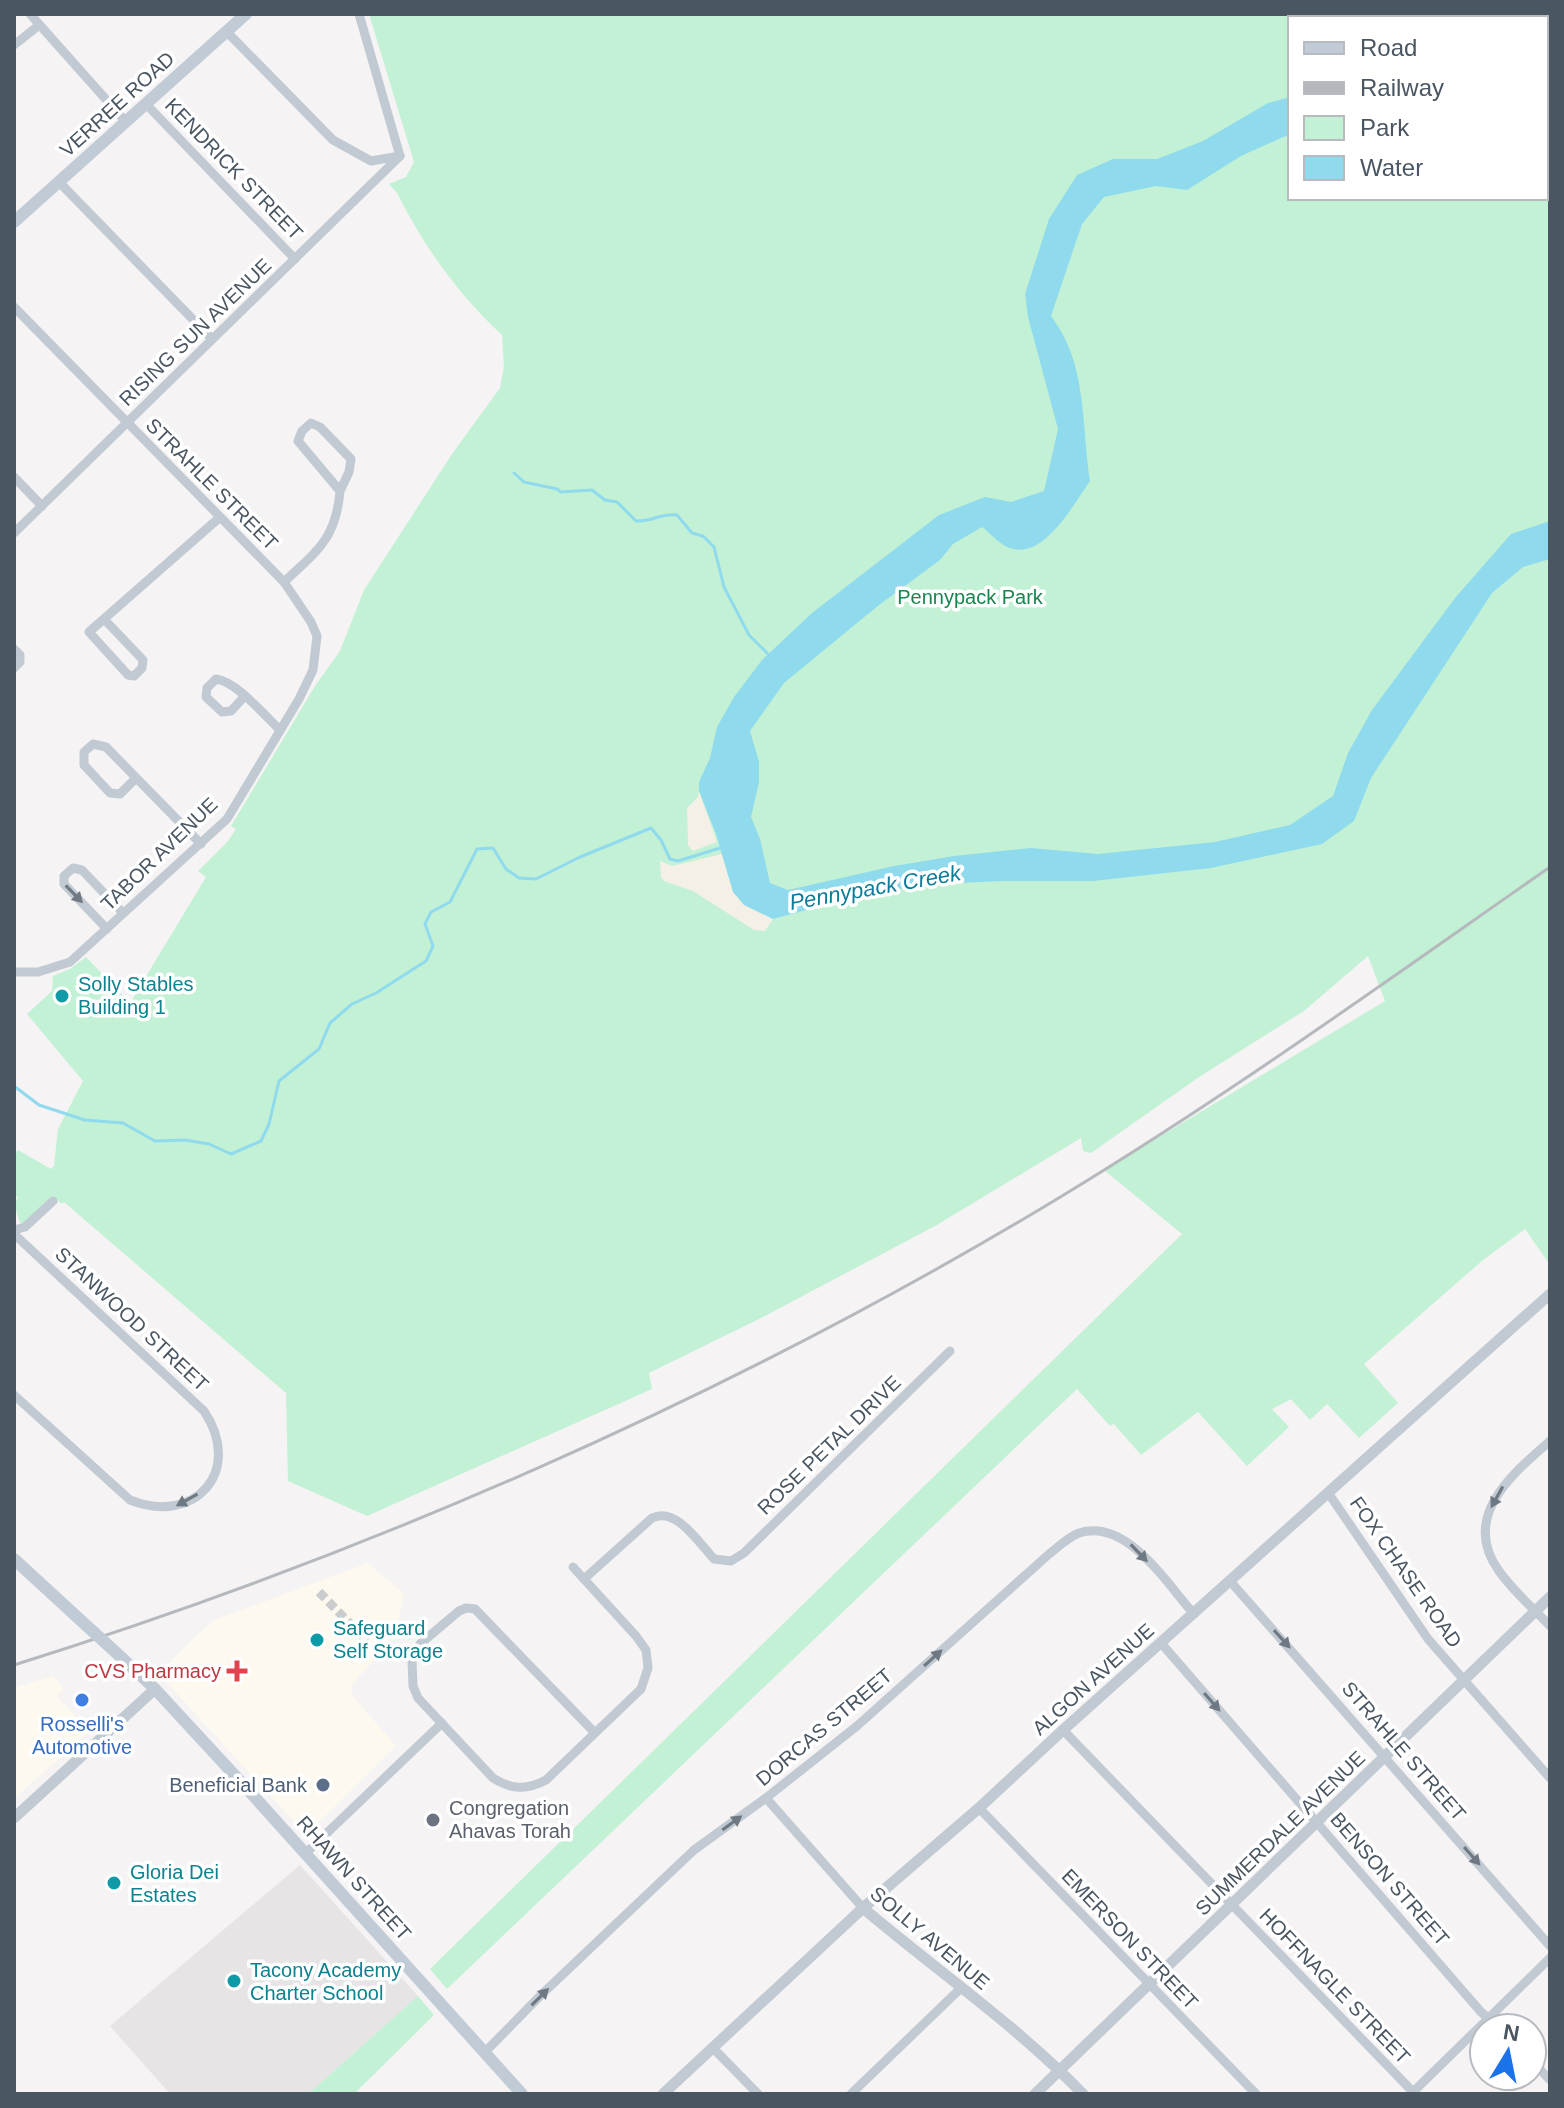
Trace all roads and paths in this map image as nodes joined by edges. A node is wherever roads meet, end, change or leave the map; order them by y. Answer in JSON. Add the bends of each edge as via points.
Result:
{"nodes":[{"id":1,"x":30,"y":14,"type":"edge"},
{"id":2,"x":246,"y":14,"type":"edge"},
{"id":3,"x":359,"y":14,"type":"edge"},
{"id":4,"x":38,"y":26,"type":"junction"},
{"id":5,"x":226,"y":31,"type":"junction"},
{"id":6,"x":14,"y":45,"type":"edge"},
{"id":7,"x":146,"y":104,"type":"junction"},
{"id":8,"x":126,"y":122,"type":"junction"},
{"id":9,"x":400,"y":156,"type":"junction"},
{"id":10,"x":59,"y":182,"type":"junction"},
{"id":11,"x":14,"y":222,"type":"edge"},
{"id":12,"x":295,"y":259,"type":"junction"},
{"id":13,"x":14,"y":307,"type":"edge"},
{"id":14,"x":212,"y":339,"type":"junction"},
{"id":15,"x":127,"y":424,"type":"junction"},
{"id":16,"x":14,"y":477,"type":"edge"},
{"id":17,"x":340,"y":491,"type":"junction"},
{"id":18,"x":42,"y":506,"type":"junction"},
{"id":19,"x":219,"y":518,"type":"junction"},
{"id":20,"x":14,"y":533,"type":"edge"},
{"id":21,"x":284,"y":582,"type":"junction"},
{"id":22,"x":104,"y":619,"type":"junction"},
{"id":23,"x":14,"y":649,"type":"edge"},
{"id":24,"x":14,"y":668,"type":"edge"},
{"id":25,"x":313,"y":670,"type":"joint"},
{"id":26,"x":244,"y":697,"type":"dead end"},
{"id":27,"x":280,"y":730,"type":"junction"},
{"id":28,"x":136,"y":778,"type":"junction"},
{"id":29,"x":201,"y":844,"type":"junction"},
{"id":30,"x":123,"y":913,"type":"junction"},
{"id":31,"x":107,"y":929,"type":"junction"},
{"id":32,"x":14,"y":972,"type":"edge"},
{"id":33,"x":53,"y":1201,"type":"dead end"},
{"id":34,"x":14,"y":1232,"type":"edge"},
{"id":35,"x":1550,"y":1294,"type":"edge"},
{"id":36,"x":950,"y":1351,"type":"dead end"},
{"id":37,"x":14,"y":1395,"type":"edge"},
{"id":38,"x":1550,"y":1441,"type":"edge"},
{"id":39,"x":1329,"y":1494,"type":"junction"},
{"id":40,"x":14,"y":1559,"type":"edge"},
{"id":41,"x":573,"y":1567,"type":"dead end"},
{"id":42,"x":584,"y":1579,"type":"junction"},
{"id":43,"x":1230,"y":1581,"type":"junction"},
{"id":44,"x":1550,"y":1597,"type":"edge"},
{"id":45,"x":1536,"y":1611,"type":"junction"},
{"id":46,"x":1194,"y":1614,"type":"junction"},
{"id":47,"x":1550,"y":1626,"type":"edge"},
{"id":48,"x":1161,"y":1643,"type":"junction"},
{"id":49,"x":1463,"y":1680,"type":"junction"},
{"id":50,"x":155,"y":1689,"type":"junction"},
{"id":51,"x":442,"y":1723,"type":"junction"},
{"id":52,"x":1063,"y":1730,"type":"junction"},
{"id":53,"x":595,"y":1733,"type":"junction"},
{"id":54,"x":1385,"y":1756,"type":"junction"},
{"id":55,"x":1550,"y":1778,"type":"edge"},
{"id":56,"x":766,"y":1798,"type":"junction"},
{"id":57,"x":979,"y":1808,"type":"junction"},
{"id":58,"x":14,"y":1818,"type":"edge"},
{"id":59,"x":1316,"y":1823,"type":"junction"},
{"id":60,"x":306,"y":1853,"type":"junction"},
{"id":61,"x":1231,"y":1905,"type":"junction"},
{"id":62,"x":863,"y":1908,"type":"junction"},
{"id":63,"x":1550,"y":1946,"type":"edge"},
{"id":64,"x":1550,"y":1958,"type":"edge"},
{"id":65,"x":1150,"y":1986,"type":"junction"},
{"id":66,"x":961,"y":1988,"type":"junction"},
{"id":67,"x":1484,"y":2012,"type":"edge"},
{"id":68,"x":1495,"y":2012,"type":"edge"},
{"id":69,"x":1468,"y":2039,"type":"edge"},
{"id":70,"x":712,"y":2047,"type":"junction"},
{"id":71,"x":485,"y":2052,"type":"junction"},
{"id":72,"x":1060,"y":2070,"type":"junction"},
{"id":73,"x":1413,"y":2093,"type":"edge"},
{"id":74,"x":522,"y":2094,"type":"edge"},
{"id":75,"x":663,"y":2094,"type":"edge"},
{"id":76,"x":758,"y":2094,"type":"edge"},
{"id":77,"x":851,"y":2094,"type":"edge"},
{"id":78,"x":1035,"y":2094,"type":"edge"},
{"id":79,"x":1083,"y":2094,"type":"edge"},
{"id":80,"x":1256,"y":2094,"type":"edge"}],
"edges":[{"from":1,"to":4,"type":"street"},
{"from":2,"to":5,"type":"main road","name":"VERREE ROAD"},
{"from":3,"to":9,"type":"street"},
{"from":4,"to":6,"type":"street"},
{"from":4,"to":8,"type":"street"},
{"from":5,"to":7,"type":"main road","name":"VERREE ROAD"},
{"from":5,"to":9,"type":"street","via":[[333,140],[371,161]]},
{"from":7,"to":8,"type":"main road","name":"VERREE ROAD"},
{"from":7,"to":12,"type":"street","name":"KENDRICK STREET"},
{"from":8,"to":10,"type":"main road","name":"VERREE ROAD"},
{"from":9,"to":12,"type":"street","name":"RISING SUN AVENUE"},
{"from":10,"to":11,"type":"main road","name":"VERREE ROAD"},
{"from":10,"to":14,"type":"street"},
{"from":12,"to":14,"type":"street","name":"RISING SUN AVENUE"},
{"from":13,"to":15,"type":"street","name":"STRAHLE STREET"},
{"from":14,"to":15,"type":"street","name":"RISING SUN AVENUE"},
{"from":15,"to":18,"type":"street","name":"RISING SUN AVENUE"},
{"from":15,"to":19,"type":"street","name":"STRAHLE STREET"},
{"from":16,"to":18,"type":"street"},
{"from":17,"to":17,"type":"street","via":[[298,441],[311,423],[351,459]]},
{"from":17,"to":21,"type":"street","via":[[332,530]]},
{"from":18,"to":20,"type":"street","name":"RISING SUN AVENUE"},
{"from":19,"to":21,"type":"street","name":"STRAHLE STREET"},
{"from":19,"to":22,"type":"street"},
{"from":21,"to":25,"type":"street","name":"STRAHLE STREET","via":[[317,636]]},
{"from":22,"to":22,"type":"street","via":[[143,660],[134,676],[89,632]]},
{"from":23,"to":24,"type":"street","via":[[20,655]]},
{"from":25,"to":27,"type":"street","name":"TABOR AVENUE"},
{"from":26,"to":27,"type":"street"},
{"from":27,"to":29,"type":"street","name":"TABOR AVENUE","via":[[227,819]]},
{"from":28,"to":28,"type":"street","via":[[106,747],[93,744],[84,752],[84,765],[110,793],[120,794]]},
{"from":28,"to":29,"type":"street"},
{"from":29,"to":30,"type":"street","name":"TABOR AVENUE"},
{"from":30,"to":31,"type":"street","name":"TABOR AVENUE"},
{"from":30,"to":31,"type":"street","one_way":true,"via":[[82,870],[73,868],[64,876],[64,884]]},
{"from":31,"to":32,"type":"street","name":"TABOR AVENUE","via":[[70,962],[38,972]]},
{"from":33,"to":34,"type":"street"},
{"from":34,"to":37,"type":"street","name":"STANWOOD STREET","one_way":true,"via":[[204,1411],[218,1436],[214,1478],[190,1501],[172,1508],[144,1506],[130,1500]]},
{"from":35,"to":39,"type":"street","name":"ALGON AVENUE"},
{"from":36,"to":42,"type":"street","name":"ROSE PETAL DRIVE","via":[[744,1553],[731,1561],[714,1559],[677,1520],[659,1514]]},
{"from":38,"to":45,"type":"street","one_way":true,"via":[[1501,1487],[1485,1526],[1487,1549],[1497,1569]]},
{"from":39,"to":43,"type":"street","name":"ALGON AVENUE"},
{"from":39,"to":49,"type":"street","name":"FOX CHASE ROAD","via":[[1428,1639]]},
{"from":40,"to":50,"type":"main road","name":"RHAWN STREET","bridge":true},
{"from":41,"to":42,"type":"street"},
{"from":42,"to":53,"type":"street","via":[[636,1636],[646,1650],[648,1668],[641,1689]]},
{"from":43,"to":46,"type":"street","name":"ALGON AVENUE"},
{"from":43,"to":54,"type":"street","name":"STRAHLE STREET","one_way":true},
{"from":44,"to":45,"type":"street","name":"SUMMERDALE AVENUE"},
{"from":45,"to":47,"type":"street"},
{"from":45,"to":49,"type":"street","name":"SUMMERDALE AVENUE"},
{"from":46,"to":48,"type":"street","name":"ALGON AVENUE"},
{"from":56,"to":46,"type":"street","name":"DORCAS STREET","one_way":true,"via":[[857,1726],[1076,1534],[1096,1530],[1122,1538]]},
{"from":48,"to":52,"type":"street","name":"ALGON AVENUE"},
{"from":48,"to":59,"type":"street","name":"BENSON STREET","one_way":true},
{"from":49,"to":54,"type":"street","name":"SUMMERDALE AVENUE"},
{"from":49,"to":55,"type":"street","name":"FOX CHASE ROAD"},
{"from":50,"to":58,"type":"street"},
{"from":50,"to":60,"type":"main road","name":"RHAWN STREET"},
{"from":51,"to":53,"type":"street","via":[[493,1778],[522,1788],[546,1780]]},
{"from":51,"to":53,"type":"street","via":[[418,1698],[412,1660],[420,1644],[466,1608],[484,1615]]},
{"from":51,"to":60,"type":"street"},
{"from":52,"to":57,"type":"street","name":"ALGON AVENUE"},
{"from":52,"to":61,"type":"street","name":"HOFFNAGLE STREET"},
{"from":54,"to":59,"type":"street","name":"SUMMERDALE AVENUE"},
{"from":54,"to":63,"type":"street","name":"STRAHLE STREET","one_way":true},
{"from":56,"to":62,"type":"street","name":"SOLLY AVENUE"},
{"from":71,"to":56,"type":"street","name":"DORCAS STREET","one_way":true,"via":[[694,1850]]},
{"from":57,"to":62,"type":"street","name":"ALGON AVENUE"},
{"from":57,"to":65,"type":"street","name":"EMERSON STREET"},
{"from":59,"to":61,"type":"street","name":"SUMMERDALE AVENUE"},
{"from":59,"to":67,"type":"street","name":"BENSON STREET"},
{"from":60,"to":71,"type":"main road","name":"RHAWN STREET"},
{"from":61,"to":65,"type":"street","name":"SUMMERDALE AVENUE"},
{"from":61,"to":73,"type":"street","name":"HOFFNAGLE STREET"},
{"from":62,"to":66,"type":"street","name":"SOLLY AVENUE"},
{"from":62,"to":70,"type":"street","name":"ALGON AVENUE"},
{"from":64,"to":68,"type":"street"},
{"from":65,"to":72,"type":"street","name":"SUMMERDALE AVENUE"},
{"from":65,"to":80,"type":"street","name":"EMERSON STREET"},
{"from":66,"to":72,"type":"street","name":"SOLLY AVENUE"},
{"from":66,"to":77,"type":"street"},
{"from":69,"to":73,"type":"street"},
{"from":70,"to":75,"type":"street","name":"ALGON AVENUE"},
{"from":70,"to":76,"type":"street"},
{"from":71,"to":74,"type":"main road","name":"RHAWN STREET"},
{"from":72,"to":78,"type":"street","name":"SUMMERDALE AVENUE"},
{"from":72,"to":79,"type":"street","name":"SOLLY AVENUE"}]}
